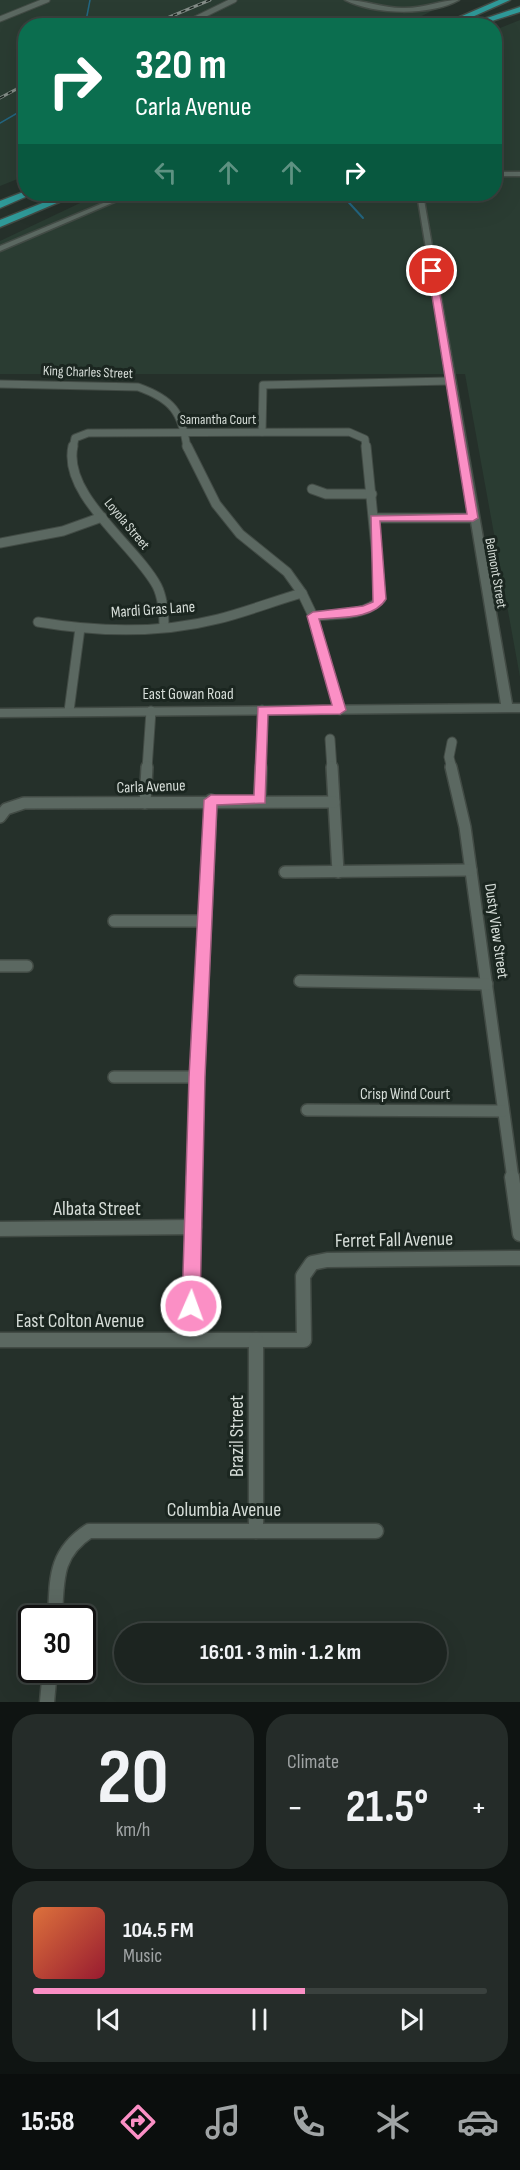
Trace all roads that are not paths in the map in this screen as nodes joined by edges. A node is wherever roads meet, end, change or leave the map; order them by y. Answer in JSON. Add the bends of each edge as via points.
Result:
{"nodes":[{"id":1,"x":47,"y":0,"type":"edge"},
{"id":2,"x":234,"y":0,"type":"edge"},
{"id":3,"x":348,"y":0,"type":"edge"},
{"id":4,"x":456,"y":0,"type":"edge"},
{"id":5,"x":486,"y":0,"type":"edge"},
{"id":6,"x":506,"y":0,"type":"edge"},
{"id":7,"x":520,"y":2,"type":"edge"},
{"id":8,"x":520,"y":9,"type":"edge"},
{"id":9,"x":197,"y":18,"type":"edge"},
{"id":10,"x":450,"y":18,"type":"edge"},
{"id":11,"x":454,"y":18,"type":"edge"},
{"id":12,"x":485,"y":18,"type":"edge"},
{"id":13,"x":492,"y":18,"type":"edge"},
{"id":14,"x":0,"y":19,"type":"edge"},
{"id":15,"x":502,"y":174,"type":"edge"},
{"id":16,"x":520,"y":174,"type":"edge"},
{"id":17,"x":18,"y":198,"type":"edge"},
{"id":18,"x":56,"y":201,"type":"edge"},
{"id":19,"x":113,"y":201,"type":"edge"},
{"id":20,"x":421,"y":201,"type":"edge"},
{"id":21,"x":0,"y":205,"type":"edge"},
{"id":22,"x":0,"y":224,"type":"edge"},
{"id":23,"x":0,"y":249,"type":"edge"},
{"id":24,"x":450,"y":381,"type":"junction"},
{"id":25,"x":0,"y":384,"type":"edge"},
{"id":26,"x":262,"y":432,"type":"junction"},
{"id":27,"x":184,"y":433,"type":"junction"},
{"id":28,"x":75,"y":438,"type":"joint"},
{"id":29,"x":312,"y":489,"type":"dead end"},
{"id":30,"x":372,"y":494,"type":"junction"},
{"id":31,"x":102,"y":517,"type":"junction"},
{"id":32,"x":375,"y":518,"type":"junction"},
{"id":33,"x":473,"y":518,"type":"junction"},
{"id":34,"x":0,"y":543,"type":"edge"},
{"id":35,"x":302,"y":593,"type":"junction"},
{"id":36,"x":313,"y":616,"type":"junction"},
{"id":37,"x":38,"y":622,"type":"dead end"},
{"id":38,"x":164,"y":627,"type":"junction"},
{"id":39,"x":80,"y":628,"type":"junction"},
{"id":40,"x":507,"y":708,"type":"junction"},
{"id":41,"x":520,"y":708,"type":"edge"},
{"id":42,"x":262,"y":710,"type":"junction"},
{"id":43,"x":340,"y":710,"type":"junction"},
{"id":44,"x":69,"y":711,"type":"junction"},
{"id":45,"x":151,"y":711,"type":"junction"},
{"id":46,"x":0,"y":713,"type":"edge"},
{"id":47,"x":330,"y":739,"type":"dead end"},
{"id":48,"x":452,"y":742,"type":"dead end"},
{"id":49,"x":211,"y":800,"type":"junction"},
{"id":50,"x":261,"y":800,"type":"junction"},
{"id":51,"x":334,"y":802,"type":"junction"},
{"id":52,"x":144,"y":803,"type":"junction"},
{"id":53,"x":3,"y":813,"type":"edge"},
{"id":54,"x":471,"y":870,"type":"junction"},
{"id":55,"x":285,"y":872,"type":"dead end"},
{"id":56,"x":338,"y":872,"type":"junction"},
{"id":57,"x":114,"y":921,"type":"dead end"},
{"id":58,"x":205,"y":921,"type":"junction"},
{"id":59,"x":0,"y":966,"type":"edge"},
{"id":60,"x":27,"y":966,"type":"dead end"},
{"id":61,"x":300,"y":981,"type":"dead end"},
{"id":62,"x":486,"y":984,"type":"junction"},
{"id":63,"x":114,"y":1077,"type":"dead end"},
{"id":64,"x":197,"y":1077,"type":"junction"},
{"id":65,"x":307,"y":1110,"type":"dead end"},
{"id":66,"x":504,"y":1111,"type":"junction"},
{"id":67,"x":194,"y":1227,"type":"junction"},
{"id":68,"x":0,"y":1229,"type":"edge"},
{"id":69,"x":520,"y":1234,"type":"edge"},
{"id":70,"x":520,"y":1258,"type":"edge"},
{"id":71,"x":191,"y":1306,"type":"dead end"},
{"id":72,"x":0,"y":1340,"type":"edge"},
{"id":73,"x":256,"y":1340,"type":"junction"},
{"id":74,"x":304,"y":1340,"type":"joint"},
{"id":75,"x":256,"y":1531,"type":"junction"},
{"id":76,"x":376,"y":1531,"type":"dead end"},
{"id":77,"x":56,"y":1605,"type":"edge"},
{"id":78,"x":49,"y":1683,"type":"edge"},
{"id":79,"x":47,"y":1702,"type":"edge"}],
"edges":[{"from":1,"to":14,"type":"street"},
{"from":2,"to":9,"type":"street"},
{"from":3,"to":4,"type":"street","via":[[401,10],[435,8]]},
{"from":5,"to":10,"type":"highway"},
{"from":6,"to":11,"type":"highway"},
{"from":7,"to":12,"type":"highway"},
{"from":8,"to":13,"type":"highway"},
{"from":15,"to":16,"type":"street"},
{"from":17,"to":21,"type":"highway"},
{"from":18,"to":22,"type":"highway"},
{"from":19,"to":23,"type":"street"},
{"from":20,"to":24,"type":"street","name":"Belmont Street"},
{"from":24,"to":26,"type":"street","via":[[273,383],[263,386]]},
{"from":24,"to":33,"type":"street","name":"Belmont Street"},
{"from":25,"to":27,"type":"street","name":"King Charles Street","via":[[138,387],[171,404],[181,417]]},
{"from":26,"to":27,"type":"street","name":"Samantha Court"},
{"from":26,"to":30,"type":"street","name":"Samantha Court","via":[[349,432],[361,436],[367,442]]},
{"from":27,"to":28,"type":"street","name":"Samantha Court","via":[[88,433]]},
{"from":27,"to":35,"type":"street","name":"King Charles Street","via":[[188,452],[230,524],[287,572]]},
{"from":28,"to":31,"type":"street","name":"Loyola Street","via":[[70,447],[75,475]]},
{"from":29,"to":30,"type":"street","via":[[326,494]]},
{"from":30,"to":32,"type":"street"},
{"from":31,"to":34,"type":"street","via":[[63,531]]},
{"from":31,"to":38,"type":"street","name":"Loyola Street","via":[[158,588],[164,606]]},
{"from":32,"to":33,"type":"street"},
{"from":32,"to":36,"type":"street","via":[[381,599],[364,610]]},
{"from":33,"to":40,"type":"street","name":"Belmont Street"},
{"from":35,"to":36,"type":"street","name":"King Charles Street"},
{"from":35,"to":38,"type":"street","name":"Mardi Gras Lane","via":[[216,619]]},
{"from":36,"to":43,"type":"street","name":"King Charles Street"},
{"from":37,"to":39,"type":"street","name":"Mardi Gras Lane"},
{"from":38,"to":39,"type":"street","name":"Mardi Gras Lane"},
{"from":39,"to":44,"type":"street"},
{"from":40,"to":41,"type":"street","name":"East Gowan Road"},
{"from":40,"to":43,"type":"street","name":"East Gowan Road"},
{"from":42,"to":43,"type":"street","name":"East Gowan Road"},
{"from":42,"to":45,"type":"street","name":"East Gowan Road"},
{"from":42,"to":50,"type":"street"},
{"from":44,"to":45,"type":"street","name":"East Gowan Road"},
{"from":44,"to":46,"type":"street","name":"East Gowan Road"},
{"from":45,"to":52,"type":"street"},
{"from":47,"to":51,"type":"street"},
{"from":48,"to":54,"type":"street","name":"Dusty View Street","via":[[449,757]]},
{"from":49,"to":50,"type":"street","name":"Carla Avenue"},
{"from":49,"to":52,"type":"street","name":"Carla Avenue"},
{"from":49,"to":58,"type":"street"},
{"from":50,"to":51,"type":"street","name":"Carla Avenue"},
{"from":51,"to":56,"type":"street"},
{"from":52,"to":53,"type":"street","name":"Carla Avenue","via":[[24,803]]},
{"from":54,"to":56,"type":"street"},
{"from":54,"to":62,"type":"street","name":"Dusty View Street"},
{"from":55,"to":56,"type":"street"},
{"from":57,"to":58,"type":"street"},
{"from":58,"to":64,"type":"street"},
{"from":59,"to":60,"type":"street"},
{"from":61,"to":62,"type":"street"},
{"from":62,"to":66,"type":"street","name":"Dusty View Street"},
{"from":63,"to":64,"type":"street"},
{"from":64,"to":67,"type":"street"},
{"from":65,"to":66,"type":"street","name":"Crisp Wind Court"},
{"from":66,"to":69,"type":"street","name":"Dusty View Street"},
{"from":67,"to":68,"type":"street","name":"Albata Street"},
{"from":67,"to":71,"type":"street"},
{"from":70,"to":74,"type":"street","name":"Ferret Fall Avenue","via":[[312,1263],[303,1276]]},
{"from":72,"to":73,"type":"street","name":"East Colton Avenue"},
{"from":73,"to":74,"type":"street","name":"East Colton Avenue"},
{"from":73,"to":75,"type":"street","name":"Brazil Street"},
{"from":75,"to":76,"type":"street","name":"Columbia Avenue"},
{"from":75,"to":77,"type":"street","name":"Columbia Avenue","via":[[89,1531],[73,1539],[63,1553]]},
{"from":78,"to":79,"type":"street"}]}
